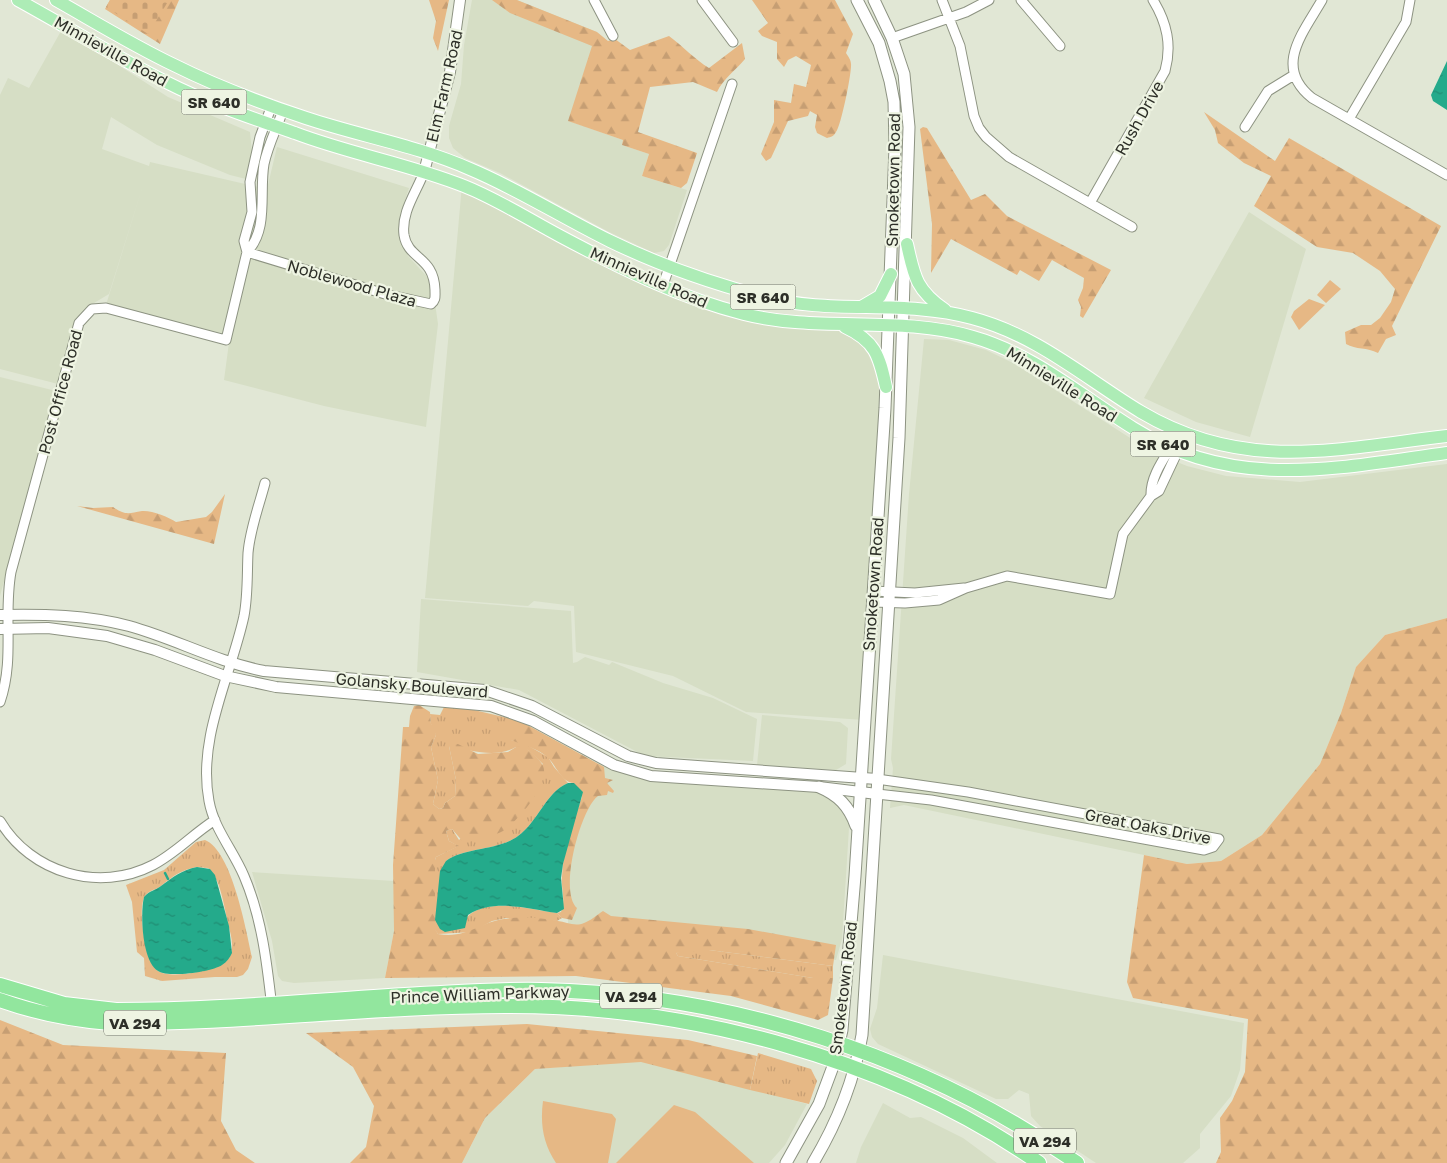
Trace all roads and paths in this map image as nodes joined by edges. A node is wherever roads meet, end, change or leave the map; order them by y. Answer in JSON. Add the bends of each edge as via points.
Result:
{"nodes":[{"id":1,"x":18,"y":0,"type":"edge"},
{"id":2,"x":56,"y":0,"type":"edge"},
{"id":3,"x":460,"y":0,"type":"edge"},
{"id":4,"x":594,"y":0,"type":"edge"},
{"id":5,"x":702,"y":0,"type":"edge"},
{"id":6,"x":857,"y":0,"type":"edge"},
{"id":7,"x":874,"y":0,"type":"edge"},
{"id":8,"x":942,"y":0,"type":"edge"},
{"id":9,"x":988,"y":0,"type":"edge"},
{"id":10,"x":1021,"y":0,"type":"edge"},
{"id":11,"x":1153,"y":0,"type":"edge"},
{"id":12,"x":1322,"y":0,"type":"edge"},
{"id":13,"x":1410,"y":0,"type":"edge"},
{"id":14,"x":949,"y":18,"type":"junction"},
{"id":15,"x":612,"y":36,"type":"dead end"},
{"id":16,"x":892,"y":38,"type":"junction"},
{"id":17,"x":733,"y":42,"type":"dead end"},
{"id":18,"x":1060,"y":46,"type":"dead end"},
{"id":19,"x":1294,"y":75,"type":"junction"},
{"id":20,"x":732,"y":84,"type":"dead end"},
{"id":21,"x":278,"y":107,"type":"junction"},
{"id":22,"x":1349,"y":119,"type":"junction"},
{"id":23,"x":272,"y":124,"type":"junction"},
{"id":24,"x":1245,"y":127,"type":"dead end"},
{"id":25,"x":428,"y":154,"type":"junction"},
{"id":26,"x":424,"y":172,"type":"junction"},
{"id":27,"x":1447,"y":175,"type":"edge"},
{"id":28,"x":1090,"y":203,"type":"junction"},
{"id":29,"x":1132,"y":227,"type":"dead end"},
{"id":30,"x":907,"y":244,"type":"junction"},
{"id":31,"x":247,"y":252,"type":"junction"},
{"id":32,"x":669,"y":267,"type":"junction"},
{"id":33,"x":891,"y":274,"type":"junction"},
{"id":34,"x":664,"y":285,"type":"junction"},
{"id":35,"x":862,"y":307,"type":"junction"},
{"id":36,"x":890,"y":308,"type":"junction"},
{"id":37,"x":905,"y":308,"type":"junction"},
{"id":38,"x":949,"y":312,"type":"junction"},
{"id":39,"x":840,"y":324,"type":"junction"},
{"id":40,"x":889,"y":325,"type":"junction"},
{"id":41,"x":904,"y":326,"type":"junction"},
{"id":42,"x":886,"y":387,"type":"junction"},
{"id":43,"x":1180,"y":430,"type":"junction"},
{"id":44,"x":1447,"y":436,"type":"edge"},
{"id":45,"x":1172,"y":448,"type":"junction"},
{"id":46,"x":1447,"y":453,"type":"edge"},
{"id":47,"x":266,"y":483,"type":"dead end"},
{"id":48,"x":873,"y":596,"type":"junction"},
{"id":49,"x":889,"y":597,"type":"junction"},
{"id":50,"x":4,"y":615,"type":"edge"},
{"id":51,"x":4,"y":629,"type":"edge"},
{"id":52,"x":229,"y":663,"type":"junction"},
{"id":53,"x":225,"y":676,"type":"junction"},
{"id":54,"x":437,"y":686,"type":"junction"},
{"id":55,"x":436,"y":700,"type":"junction"},
{"id":56,"x":0,"y":702,"type":"edge"},
{"id":57,"x":634,"y":758,"type":"junction"},
{"id":58,"x":629,"y":770,"type":"junction"},
{"id":59,"x":861,"y":777,"type":"junction"},
{"id":60,"x":877,"y":779,"type":"junction"},
{"id":61,"x":819,"y":787,"type":"junction"},
{"id":62,"x":860,"y":792,"type":"junction"},
{"id":63,"x":877,"y":794,"type":"junction"},
{"id":64,"x":215,"y":820,"type":"junction"},
{"id":65,"x":0,"y":822,"type":"edge"},
{"id":66,"x":858,"y":829,"type":"junction"},
{"id":67,"x":0,"y":985,"type":"edge"},
{"id":68,"x":0,"y":1000,"type":"edge"},
{"id":69,"x":272,"y":1009,"type":"junction"},
{"id":70,"x":839,"y":1044,"type":"junction"},
{"id":71,"x":859,"y":1051,"type":"junction"},
{"id":72,"x":835,"y":1062,"type":"junction"},
{"id":73,"x":855,"y":1069,"type":"junction"},
{"id":74,"x":786,"y":1163,"type":"edge"},
{"id":75,"x":813,"y":1163,"type":"edge"},
{"id":76,"x":1039,"y":1163,"type":"edge"},
{"id":77,"x":1077,"y":1163,"type":"edge"}],
"edges":[{"from":1,"to":23,"type":"main road","name":"Minnieville Road","number":"SR 640","via":[[167,83]]},
{"from":2,"to":21,"type":"main road","name":"Minnieville Road","number":"SR 640","via":[[170,64]]},
{"from":3,"to":25,"type":"street","name":"Elm Farm Road","via":[[450,72]]},
{"from":4,"to":15,"type":"street"},
{"from":5,"to":17,"type":"street"},
{"from":6,"to":33,"type":"main road","name":"Smoketown Road","via":[[879,43],[894,102]]},
{"from":7,"to":16,"type":"main road","name":"Smoketown Road"},
{"from":8,"to":14,"type":"street"},
{"from":9,"to":14,"type":"street"},
{"from":10,"to":18,"type":"street"},
{"from":11,"to":28,"type":"street","name":"Rush Drive","via":[[1168,36],[1170,49],[1165,71]]},
{"from":12,"to":19,"type":"street","via":[[1294,50]]},
{"from":13,"to":22,"type":"street","via":[[1406,22]]},
{"from":14,"to":16,"type":"street"},
{"from":14,"to":28,"type":"street","via":[[960,46],[970,104],[979,128],[1009,157]]},
{"from":16,"to":30,"type":"main road","name":"Smoketown Road","via":[[904,74],[908,104]]},
{"from":19,"to":22,"type":"street","via":[[1312,98]]},
{"from":19,"to":24,"type":"street","via":[[1268,91]]},
{"from":20,"to":32,"type":"street"},
{"from":21,"to":23,"type":"street"},
{"from":21,"to":25,"type":"main road","name":"Minnieville Road","number":"SR 640","via":[[368,138]]},
{"from":22,"to":27,"type":"street"},
{"from":23,"to":26,"type":"main road","name":"Minnieville Road","number":"SR 640","via":[[326,144]]},
{"from":23,"to":31,"type":"street","via":[[250,182],[252,212],[244,241]]},
{"from":25,"to":26,"type":"street","name":"Elm Farm Road"},
{"from":25,"to":32,"type":"main road","name":"Minnieville Road","number":"SR 640","via":[[498,181],[607,240]]},
{"from":26,"to":31,"type":"street","name":"Noblewood Plaza","via":[[404,218],[404,236],[434,274],[435,298],[431,304],[385,294]]},
{"from":26,"to":34,"type":"main road","name":"Minnieville Road","number":"SR 640","via":[[487,196],[599,256]]},
{"from":28,"to":29,"type":"street"},
{"from":30,"to":37,"type":"main road","name":"Smoketown Road"},
{"from":30,"to":38,"type":"main road","via":[[918,286]]},
{"from":31,"to":50,"type":"street","name":"Post Office Road","via":[[226,340],[106,308],[92,309],[82,317],[11,572]]},
{"from":32,"to":34,"type":"street"},
{"from":32,"to":35,"type":"main road","name":"Minnieville Road","number":"SR 640","via":[[783,302]]},
{"from":33,"to":35,"type":"main road","via":[[880,296]]},
{"from":33,"to":36,"type":"main road","name":"Smoketown Road"},
{"from":34,"to":39,"type":"main road","name":"Minnieville Road","number":"SR 640","via":[[745,314],[787,321]]},
{"from":35,"to":36,"type":"main road","name":"Minnieville Road","number":"SR 640"},
{"from":36,"to":37,"type":"main road","name":"Minnieville Road","number":"SR 640"},
{"from":36,"to":40,"type":"main road","name":"Smoketown Road"},
{"from":37,"to":38,"type":"main road","name":"Minnieville Road","number":"SR 640"},
{"from":37,"to":41,"type":"main road","name":"Smoketown Road"},
{"from":38,"to":43,"type":"main road","name":"Minnieville Road","number":"SR 640","via":[[992,324],[1035,342],[1141,411]]},
{"from":39,"to":40,"type":"main road","name":"Minnieville Road","number":"SR 640"},
{"from":39,"to":42,"type":"main road","via":[[871,344],[880,358]]},
{"from":40,"to":41,"type":"main road","name":"Minnieville Road","number":"SR 640"},
{"from":40,"to":42,"type":"main road","name":"Smoketown Road"},
{"from":41,"to":45,"type":"main road","name":"Minnieville Road","number":"SR 640","via":[[957,332],[1023,356],[1134,428]]},
{"from":41,"to":49,"type":"main road","name":"Smoketown Road"},
{"from":42,"to":48,"type":"main road","name":"Smoketown Road"},
{"from":43,"to":44,"type":"main road","name":"Minnieville Road","number":"SR 640","via":[[1221,446],[1276,453]]},
{"from":43,"to":45,"type":"street"},
{"from":45,"to":46,"type":"main road","name":"Minnieville Road","number":"SR 640","via":[[1235,467],[1288,471]]},
{"from":45,"to":49,"type":"street","via":[[1175,457],[1159,491],[1151,496],[1124,534],[1110,594],[1017,576],[998,577],[939,600]]},
{"from":47,"to":52,"type":"street","via":[[250,538],[247,602]]},
{"from":48,"to":49,"type":"street"},
{"from":48,"to":59,"type":"main road","name":"Smoketown Road"},
{"from":49,"to":60,"type":"main road","name":"Smoketown Road"},
{"from":50,"to":51,"type":"street","name":"Post Office Road"},
{"from":50,"to":52,"type":"street","name":"Golansky Boulevard","via":[[57,615],[106,621],[154,634]]},
{"from":51,"to":53,"type":"street","name":"Golansky Boulevard","via":[[48,628],[107,636]]},
{"from":51,"to":56,"type":"street","name":"Post Office Road","via":[[8,674]]},
{"from":52,"to":53,"type":"street"},
{"from":52,"to":54,"type":"street","name":"Golansky Boulevard","via":[[264,671]]},
{"from":53,"to":55,"type":"street","name":"Golansky Boulevard","via":[[276,687]]},
{"from":53,"to":64,"type":"street","via":[[207,769],[209,801]]},
{"from":54,"to":55,"type":"street"},
{"from":54,"to":57,"type":"street","name":"Golansky Boulevard","via":[[485,690],[513,698]]},
{"from":55,"to":58,"type":"street","name":"Golansky Boulevard","via":[[491,706],[516,713],[592,755]]},
{"from":57,"to":58,"type":"street"},
{"from":57,"to":59,"type":"street","name":"Golansky Boulevard","via":[[680,765]]},
{"from":58,"to":61,"type":"street","name":"Golansky Boulevard","via":[[679,779]]},
{"from":59,"to":60,"type":"street","name":"Golansky Boulevard"},
{"from":59,"to":62,"type":"main road","name":"Smoketown Road"},
{"from":60,"to":63,"type":"main road","name":"Smoketown Road"},
{"from":60,"to":63,"type":"street","name":"Great Oaks Drive","via":[[968,792],[1219,839],[1213,847],[1204,850],[931,800]]},
{"from":61,"to":62,"type":"street","name":"Golansky Boulevard"},
{"from":61,"to":66,"type":"main road","via":[[842,801]]},
{"from":62,"to":63,"type":"street","name":"Golansky Boulevard"},
{"from":62,"to":66,"type":"main road","name":"Smoketown Road"},
{"from":63,"to":71,"type":"main road","name":"Smoketown Road","via":[[868,970]]},
{"from":64,"to":65,"type":"street","via":[[152,866],[109,878],[77,876],[43,864],[14,841]]},
{"from":64,"to":69,"type":"street","via":[[250,891],[264,946]]},
{"from":66,"to":70,"type":"main road","name":"Smoketown Road"},
{"from":67,"to":69,"type":"highway","name":"Prince William Parkway","number":"VA 294","via":[[42,999],[87,1008]]},
{"from":68,"to":69,"type":"highway","name":"Prince William Parkway","number":"VA 294","via":[[39,1013],[110,1023]]},
{"from":69,"to":70,"type":"highway","name":"Prince William Parkway","number":"VA 294","via":[[503,990],[581,992],[701,1006],[786,1026]]},
{"from":69,"to":72,"type":"highway","name":"Prince William Parkway","number":"VA 294","via":[[478,1006],[598,1010],[709,1026]]},
{"from":70,"to":71,"type":"highway","name":"Prince William Parkway","number":"VA 294"},
{"from":70,"to":72,"type":"main road","name":"Smoketown Road"},
{"from":71,"to":73,"type":"main road","name":"Smoketown Road"},
{"from":71,"to":77,"type":"highway","name":"Prince William Parkway","number":"VA 294","via":[[971,1099]]},
{"from":72,"to":73,"type":"highway","name":"Prince William Parkway","number":"VA 294"},
{"from":72,"to":74,"type":"main road","name":"Smoketown Road","via":[[812,1119]]},
{"from":73,"to":75,"type":"main road","name":"Smoketown Road","via":[[836,1122]]},
{"from":73,"to":76,"type":"highway","name":"Prince William Parkway","number":"VA 294","via":[[942,1107]]}]}
